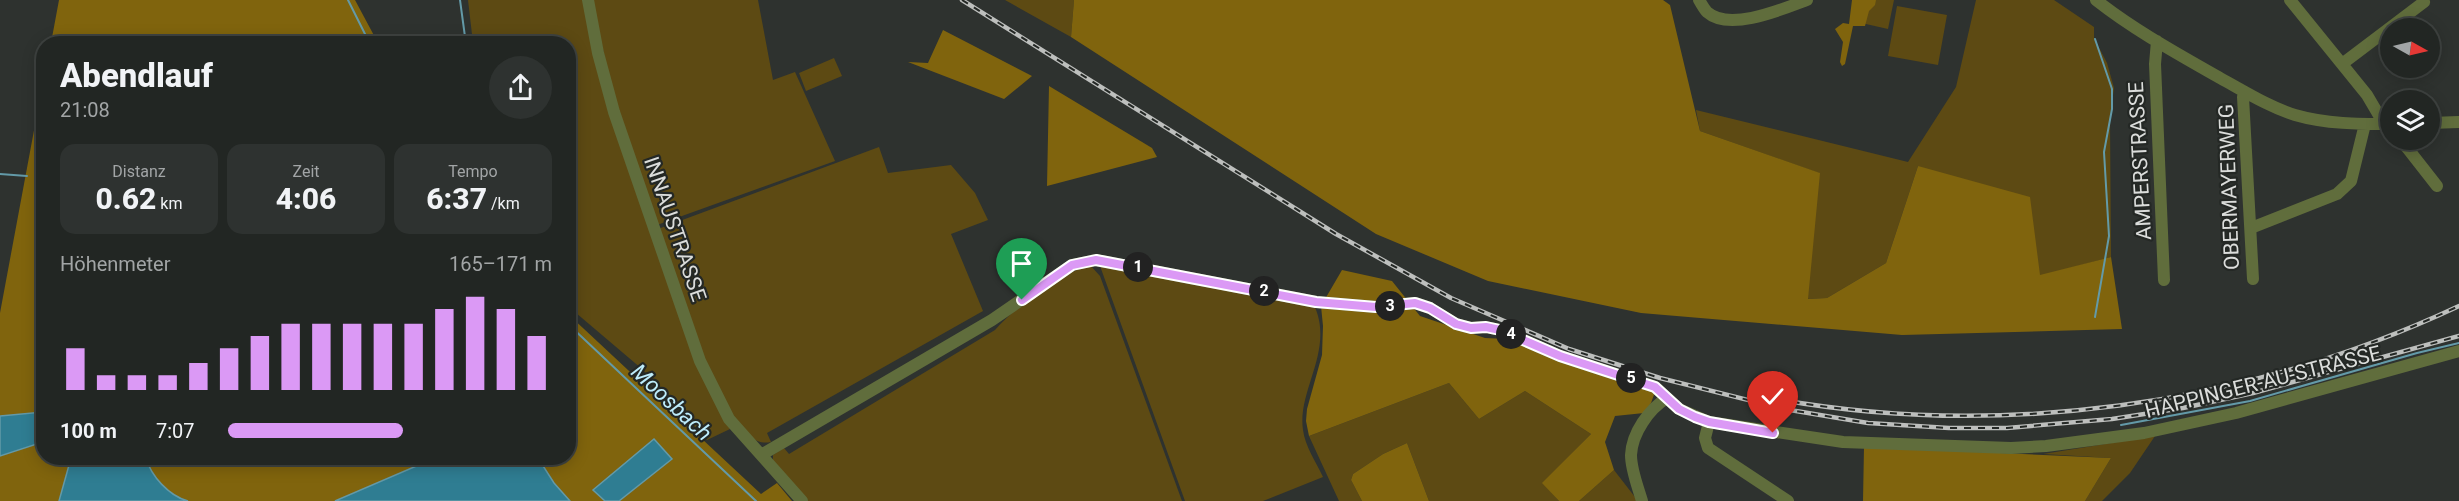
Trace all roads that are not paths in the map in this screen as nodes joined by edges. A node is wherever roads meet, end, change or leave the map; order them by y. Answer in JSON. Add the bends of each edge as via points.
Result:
{"nodes":[{"id":1,"x":588,"y":0,"type":"edge"},
{"id":2,"x":1699,"y":0,"type":"edge"},
{"id":3,"x":1807,"y":0,"type":"edge"},
{"id":4,"x":2096,"y":0,"type":"edge"},
{"id":5,"x":2290,"y":0,"type":"edge"},
{"id":6,"x":2423,"y":0,"type":"edge"},
{"id":7,"x":1794,"y":2,"type":"edge"},
{"id":8,"x":2157,"y":41,"type":"junction"},
{"id":9,"x":2342,"y":64,"type":"junction"},
{"id":10,"x":2245,"y":92,"type":"junction"},
{"id":11,"x":2380,"y":115,"type":"edge"},
{"id":12,"x":2459,"y":122,"type":"edge"},
{"id":13,"x":2440,"y":123,"type":"edge"},
{"id":14,"x":2365,"y":124,"type":"junction"},
{"id":15,"x":2380,"y":125,"type":"edge"},
{"id":16,"x":2409,"y":150,"type":"edge"},
{"id":17,"x":2437,"y":186,"type":"dead end"},
{"id":18,"x":2251,"y":228,"type":"junction"},
{"id":19,"x":2164,"y":279,"type":"dead end"},
{"id":20,"x":2253,"y":279,"type":"dead end"},
{"id":21,"x":2459,"y":351,"type":"edge"},
{"id":22,"x":1667,"y":398,"type":"junction"},
{"id":23,"x":1709,"y":422,"type":"junction"},
{"id":24,"x":761,"y":455,"type":"junction"},
{"id":25,"x":802,"y":501,"type":"edge"},
{"id":26,"x":1642,"y":501,"type":"edge"},
{"id":27,"x":1788,"y":501,"type":"edge"}],
"edges":[{"from":1,"to":24,"type":"street","name":"INNAUSTRASSE","via":[[614,112],[700,361],[729,419]]},
{"from":2,"to":7,"type":"street","via":[[1707,12],[1734,20],[1749,19]]},
{"from":3,"to":7,"type":"street"},
{"from":4,"to":8,"type":"street"},
{"from":5,"to":9,"type":"street"},
{"from":6,"to":9,"type":"street"},
{"from":8,"to":10,"type":"street"},
{"from":8,"to":19,"type":"street","name":"AMPERSTRASSE"},
{"from":9,"to":11,"type":"street"},
{"from":10,"to":14,"type":"street","via":[[2292,114]]},
{"from":10,"to":18,"type":"street","name":"OBERMAYERWEG"},
{"from":12,"to":13,"type":"street"},
{"from":14,"to":15,"type":"street"},
{"from":14,"to":18,"type":"street","via":[[2351,181],[2337,194]]},
{"from":16,"to":17,"type":"street"},
{"from":18,"to":20,"type":"street","name":"OBERMAYERWEG"},
{"from":21,"to":23,"type":"street","name":"HAPPINGER-AU-STRASSE","via":[[2236,413],[2144,433],[2046,446],[1961,448],[1843,442]]},
{"from":22,"to":23,"type":"street","name":"HAPPINGER-AU-STRASSE","via":[[1679,409]]},
{"from":22,"to":24,"type":"street","name":"HAPPINGER-AU-STRASSE","via":[[1655,387],[1560,356],[1500,330],[1456,324],[1415,303],[1376,307],[1316,302],[1096,260],[1072,265],[992,320]]},
{"from":22,"to":26,"type":"street","via":[[1653,406],[1631,455]]},
{"from":23,"to":27,"type":"street","via":[[1705,438],[1708,448]]},
{"from":24,"to":25,"type":"street","name":"INNAUSTRASSE"}]}
